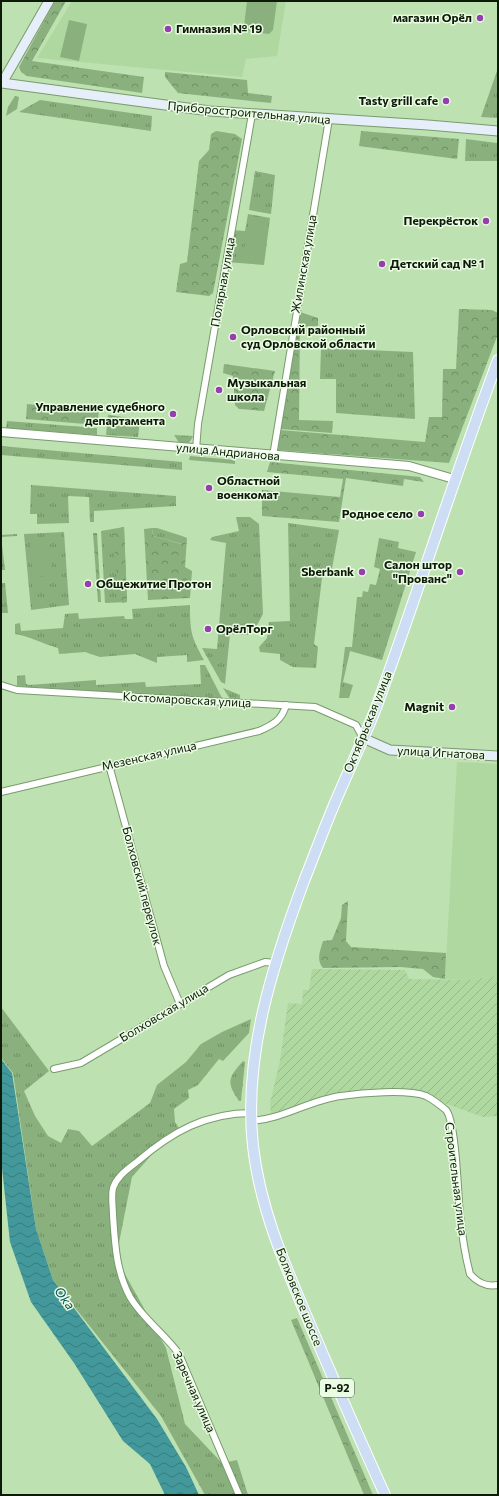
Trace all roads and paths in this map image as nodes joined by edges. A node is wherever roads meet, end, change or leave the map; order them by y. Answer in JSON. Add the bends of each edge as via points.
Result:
{"nodes":[{"id":1,"x":49,"y":1,"type":"edge"},
{"id":2,"x":2,"y":84,"type":"edge"},
{"id":3,"x":252,"y":114,"type":"junction"},
{"id":4,"x":329,"y":119,"type":"junction"},
{"id":5,"x":498,"y":132,"type":"edge"},
{"id":6,"x":498,"y":360,"type":"edge"},
{"id":7,"x":1,"y":432,"type":"edge"},
{"id":8,"x":196,"y":450,"type":"junction"},
{"id":9,"x":273,"y":456,"type":"junction"},
{"id":10,"x":454,"y":479,"type":"junction"},
{"id":11,"x":1,"y":685,"type":"edge"},
{"id":12,"x":286,"y":705,"type":"junction"},
{"id":13,"x":363,"y":738,"type":"junction"},
{"id":14,"x":498,"y":756,"type":"edge"},
{"id":15,"x":109,"y":765,"type":"junction"},
{"id":16,"x":1,"y":792,"type":"edge"},
{"id":17,"x":276,"y":963,"type":"junction"},
{"id":18,"x":180,"y":1004,"type":"junction"},
{"id":19,"x":54,"y":1069,"type":"dead end"},
{"id":20,"x":252,"y":1088,"type":"joint"},
{"id":21,"x":252,"y":1117,"type":"junction"},
{"id":22,"x":132,"y":1166,"type":"joint"},
{"id":23,"x":498,"y":1285,"type":"edge"},
{"id":24,"x":239,"y":1495,"type":"edge"},
{"id":25,"x":385,"y":1495,"type":"edge"}],
"edges":[{"from":1,"to":2,"type":"main road"},
{"from":2,"to":3,"type":"main road","name":"Приборостроительная улица","via":[[159,105]]},
{"from":3,"to":4,"type":"main road","name":"Приборостроительная улица"},
{"from":3,"to":8,"type":"street","name":"Полярная улица","via":[[198,424]]},
{"from":4,"to":5,"type":"main road","name":"Приборостроительная улица"},
{"from":4,"to":9,"type":"street","name":"Жилинская улица"},
{"from":6,"to":10,"type":"main road","name":"Октябрьская улица"},
{"from":7,"to":8,"type":"street","name":"улица Андрианова"},
{"from":8,"to":9,"type":"street","name":"улица Андрианова"},
{"from":9,"to":10,"type":"street","name":"улица Андрианова","via":[[409,466]]},
{"from":10,"to":13,"type":"main road","name":"Октябрьская улица","via":[[377,705]]},
{"from":11,"to":12,"type":"street","name":"Костомаровская улица","via":[[17,690],[228,704]]},
{"from":12,"to":13,"type":"street","name":"Костомаровская улица","via":[[315,707],[356,725]]},
{"from":12,"to":15,"type":"street","name":"Мезенская улица","via":[[278,721],[259,731]]},
{"from":13,"to":14,"type":"main road","name":"улица Игнатова","via":[[390,750]]},
{"from":13,"to":17,"type":"main road","name":"Октябрьская улица","via":[[318,845]]},
{"from":15,"to":16,"type":"street","name":"Мезенская улица"},
{"from":15,"to":18,"type":"street","name":"Болховский переулок","via":[[164,966]]},
{"from":17,"to":18,"type":"street","name":"Болховская улица","via":[[264,962],[229,975]]},
{"from":17,"to":20,"type":"main road","name":"Октябрьская улица","via":[[262,1017]]},
{"from":18,"to":19,"type":"street","name":"Болховская улица","via":[[81,1063]]},
{"from":20,"to":21,"type":"main road","name":"Болховское шоссе","number":"Р-92"},
{"from":21,"to":22,"type":"street","name":"Строительная улица","via":[[234,1113],[210,1117],[183,1128],[160,1142]]},
{"from":21,"to":23,"type":"street","name":"Строительная улица","via":[[275,1118],[308,1104],[341,1096],[397,1092],[431,1099],[447,1111],[453,1138],[460,1215],[470,1274],[484,1285]]},
{"from":21,"to":25,"type":"main road","name":"Болховское шоссе","number":"Р-92","via":[[254,1156],[261,1191],[279,1248],[342,1401]]},
{"from":22,"to":24,"type":"street","name":"Заречная улица","via":[[119,1177],[113,1189],[115,1249],[119,1269],[131,1298],[180,1354]]}]}
